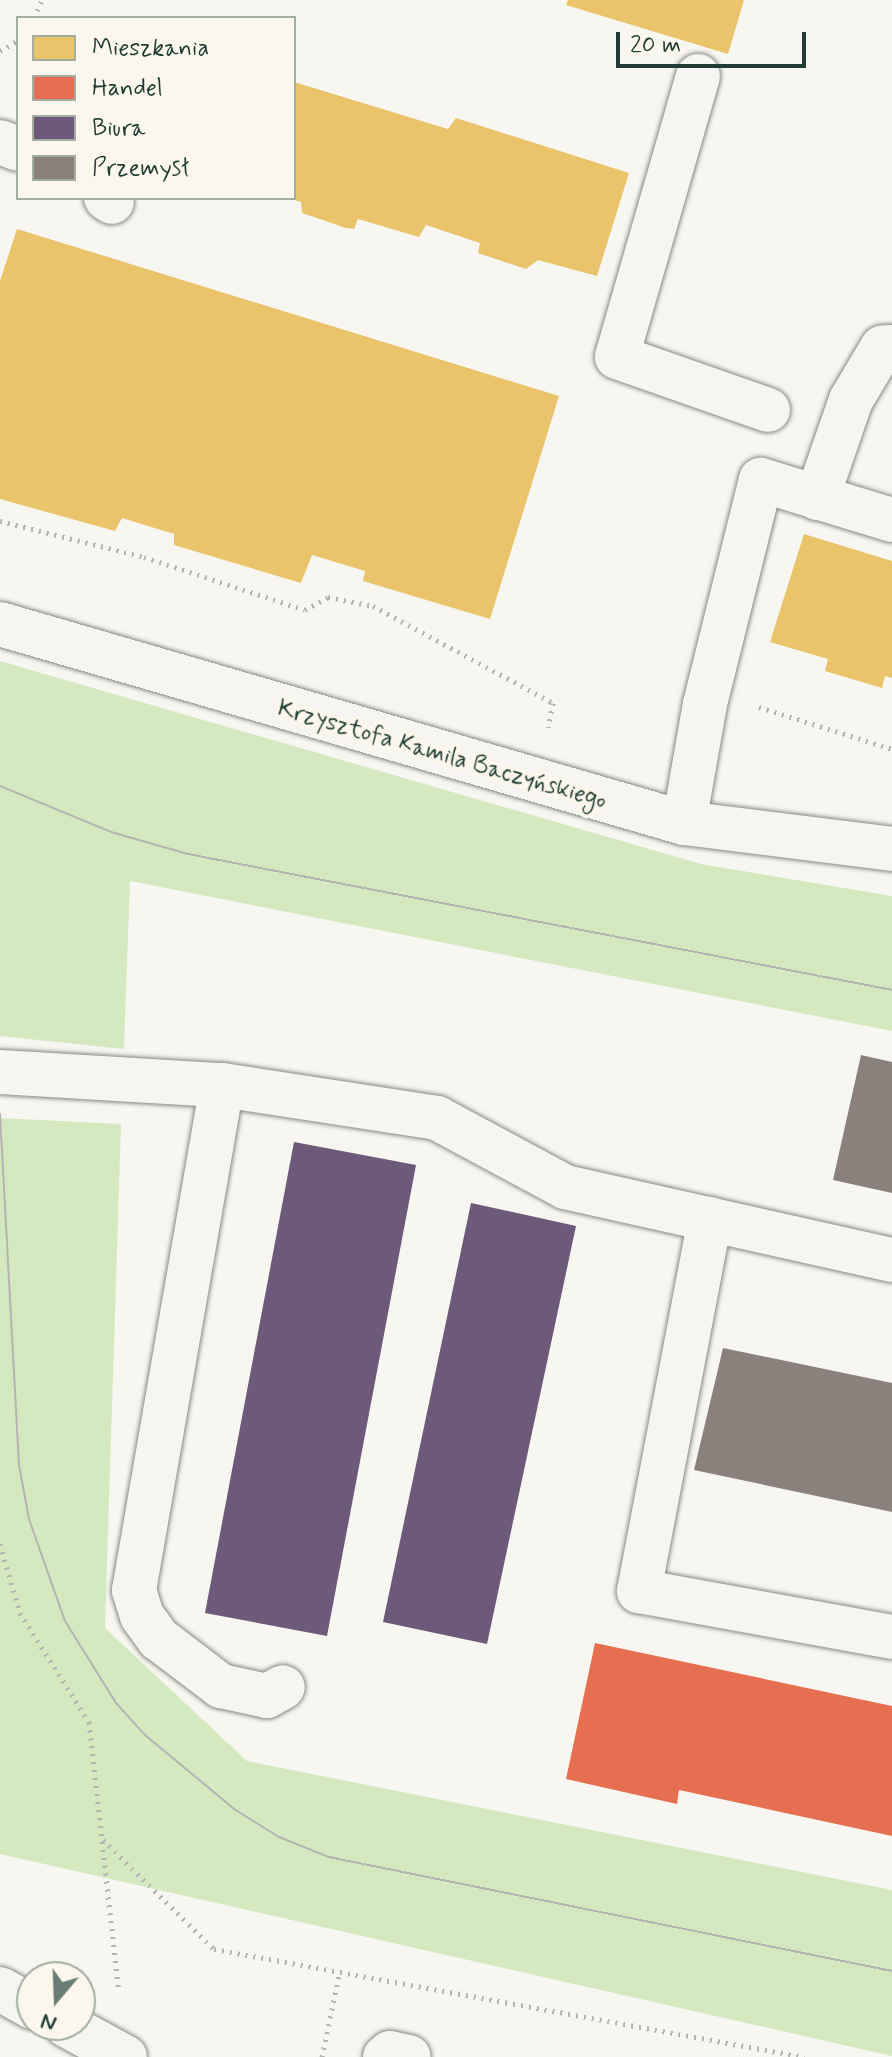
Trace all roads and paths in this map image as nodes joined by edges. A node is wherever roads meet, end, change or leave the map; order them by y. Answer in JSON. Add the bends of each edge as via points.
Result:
{"nodes":[{"id":1,"x":698,"y":76,"type":"dead end"},
{"id":2,"x":892,"y":347,"type":"edge"},
{"id":3,"x":768,"y":410,"type":"dead end"},
{"id":4,"x":817,"y":498,"type":"junction"},
{"id":5,"x":892,"y":520,"type":"edge"},
{"id":6,"x":0,"y":521,"type":"edge"},
{"id":7,"x":0,"y":624,"type":"edge"},
{"id":8,"x":709,"y":691,"type":"junction"},
{"id":9,"x":548,"y":733,"type":"dead end"},
{"id":10,"x":892,"y":749,"type":"edge"},
{"id":11,"x":684,"y":823,"type":"junction"},
{"id":12,"x":892,"y":849,"type":"edge"},
{"id":13,"x":0,"y":1072,"type":"edge"},
{"id":14,"x":222,"y":1085,"type":"junction"},
{"id":15,"x":710,"y":1219,"type":"junction"},
{"id":16,"x":892,"y":1260,"type":"edge"},
{"id":17,"x":0,"y":1544,"type":"edge"},
{"id":18,"x":892,"y":1637,"type":"edge"},
{"id":19,"x":283,"y":1687,"type":"dead end"},
{"id":20,"x":103,"y":1840,"type":"junction"},
{"id":21,"x":340,"y":1971,"type":"junction"},
{"id":22,"x":120,"y":1997,"type":"dead end"},
{"id":23,"x":96,"y":2041,"type":"edge"},
{"id":24,"x":125,"y":2057,"type":"edge"},
{"id":25,"x":322,"y":2057,"type":"edge"},
{"id":26,"x":385,"y":2057,"type":"edge"},
{"id":27,"x":409,"y":2057,"type":"edge"},
{"id":28,"x":804,"y":2057,"type":"edge"}],
"edges":[{"from":1,"to":3,"type":"street","via":[[617,357]]},
{"from":2,"to":4,"type":"street","via":[[882,348],[851,400]]},
{"from":4,"to":5,"type":"street"},
{"from":4,"to":8,"type":"street","via":[[761,480]]},
{"from":6,"to":9,"type":"path","via":[[144,557],[305,610],[328,597],[373,606],[553,703]]},
{"from":7,"to":11,"type":"street","name":"Krzysztofa Kamila Baczyńskiego"},
{"from":8,"to":10,"type":"path"},
{"from":8,"to":11,"type":"street"},
{"from":11,"to":12,"type":"street","name":"Krzysztofa Kamila Baczyńskiego"},
{"from":13,"to":14,"type":"street"},
{"from":14,"to":15,"type":"street","via":[[437,1118],[565,1187]]},
{"from":14,"to":19,"type":"street","via":[[134,1590],[142,1616],[159,1639],[221,1686],[267,1696]]},
{"from":15,"to":16,"type":"street"},
{"from":15,"to":18,"type":"street","via":[[639,1591]]},
{"from":17,"to":20,"type":"path","via":[[20,1613],[89,1722]]},
{"from":20,"to":21,"type":"path","via":[[214,1949]]},
{"from":20,"to":22,"type":"path"},
{"from":21,"to":25,"type":"path"},
{"from":21,"to":28,"type":"path"},
{"from":23,"to":24,"type":"street"},
{"from":26,"to":27,"type":"street"}]}
